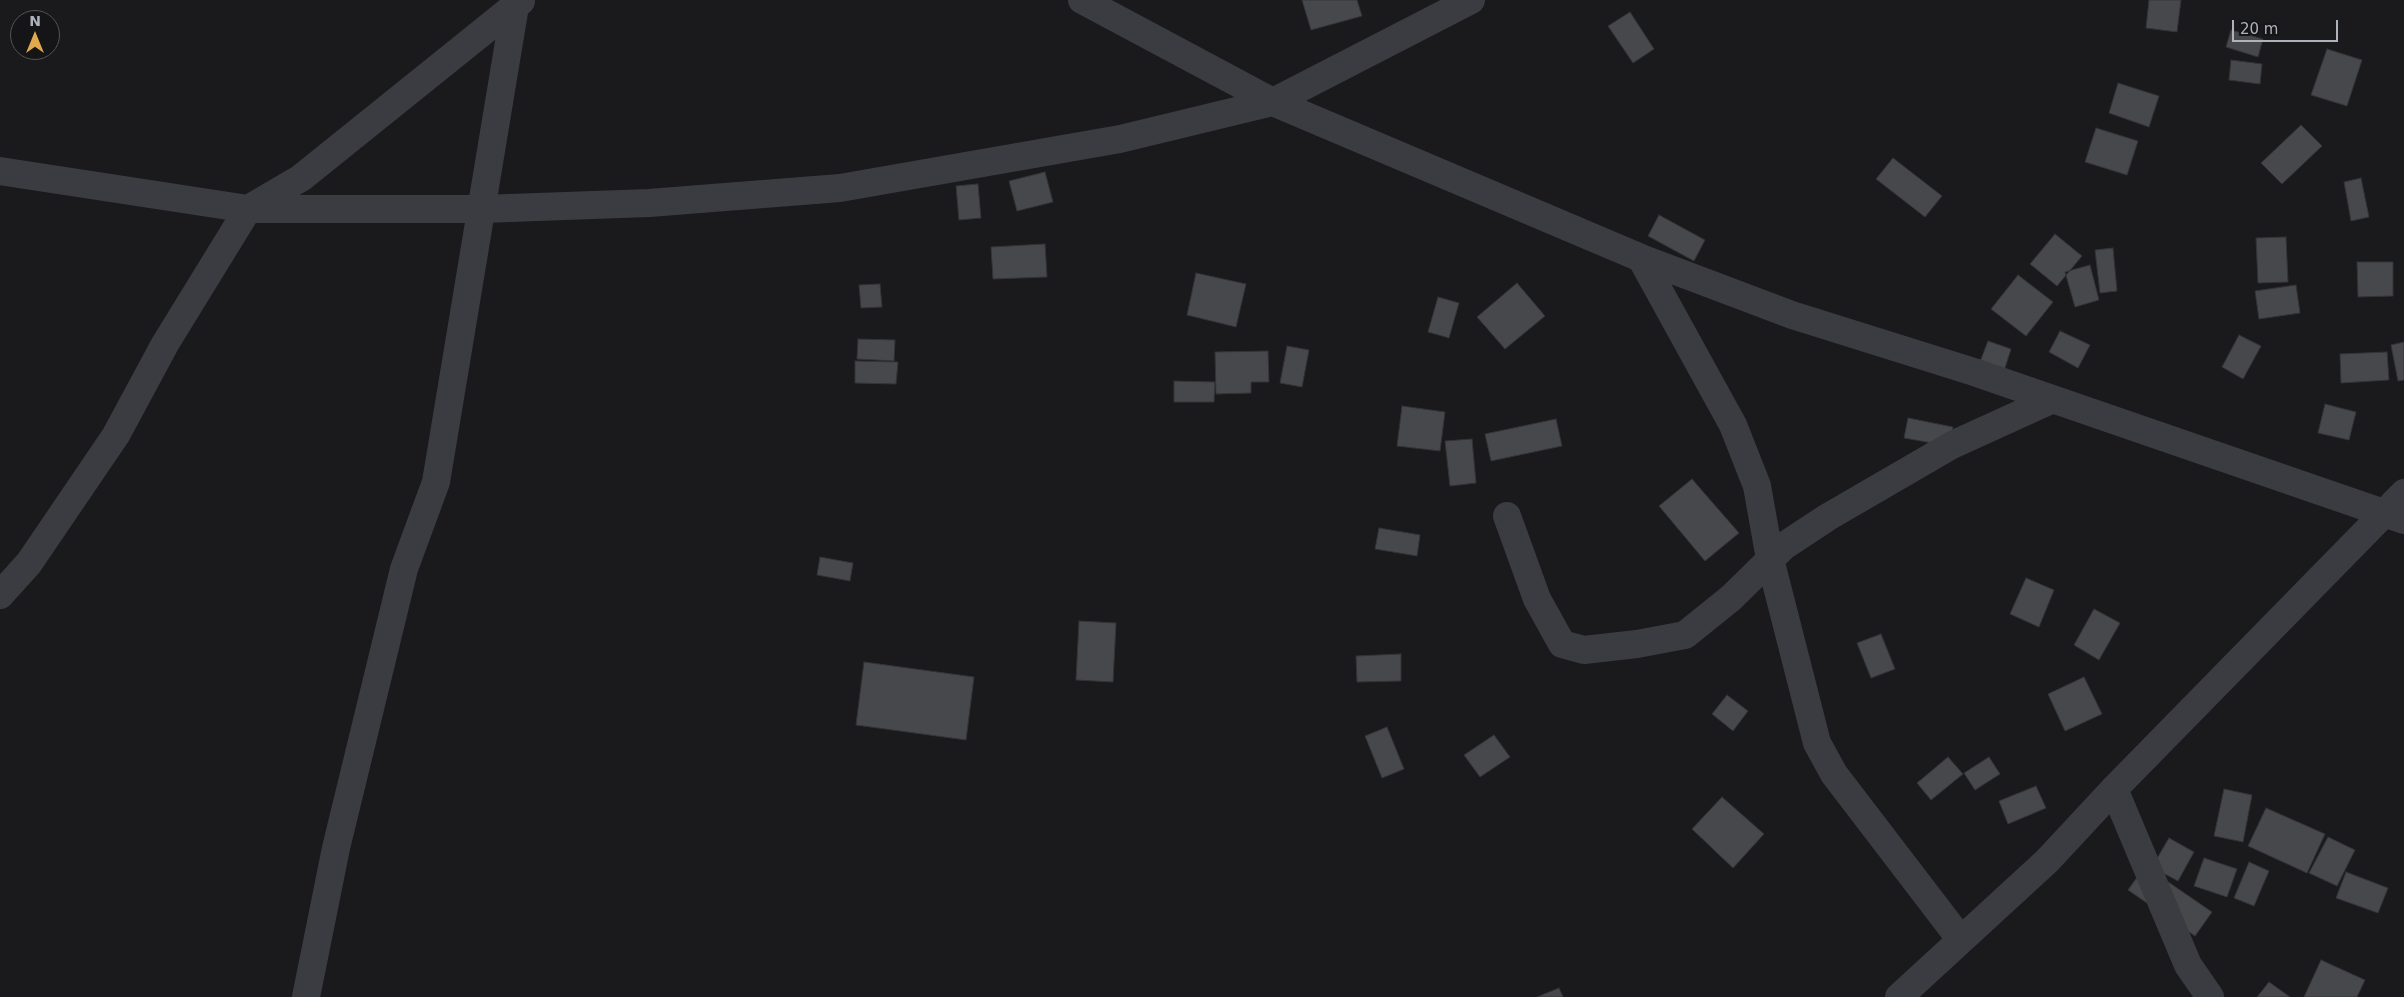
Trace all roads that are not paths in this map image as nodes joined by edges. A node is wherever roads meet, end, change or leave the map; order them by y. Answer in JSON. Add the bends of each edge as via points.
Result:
{"nodes":[{"id":1,"x":1082,"y":0,"type":"edge"},
{"id":2,"x":1471,"y":0,"type":"edge"},
{"id":3,"x":518,"y":3,"type":"edge"},
{"id":4,"x":1273,"y":102,"type":"junction"},
{"id":5,"x":0,"y":172,"type":"edge"},
{"id":6,"x":248,"y":209,"type":"junction"},
{"id":7,"x":482,"y":209,"type":"junction"},
{"id":8,"x":1641,"y":258,"type":"junction"},
{"id":9,"x":2053,"y":399,"type":"junction"},
{"id":10,"x":2404,"y":493,"type":"edge"},
{"id":11,"x":1507,"y":516,"type":"dead end"},
{"id":12,"x":2393,"y":517,"type":"edge"},
{"id":13,"x":1770,"y":559,"type":"junction"},
{"id":14,"x":0,"y":595,"type":"edge"},
{"id":15,"x":2114,"y":789,"type":"junction"},
{"id":16,"x":1961,"y":940,"type":"junction"},
{"id":17,"x":306,"y":997,"type":"edge"},
{"id":18,"x":1898,"y":997,"type":"edge"},
{"id":19,"x":2210,"y":997,"type":"edge"}],
"edges":[{"from":1,"to":4,"type":"street"},
{"from":2,"to":4,"type":"street"},
{"from":3,"to":6,"type":"street","via":[[301,178]]},
{"from":3,"to":7,"type":"street"},
{"from":4,"to":7,"type":"street","via":[[1120,139],[840,188],[650,203]]},
{"from":4,"to":8,"type":"street"},
{"from":5,"to":6,"type":"street"},
{"from":6,"to":7,"type":"street"},
{"from":6,"to":14,"type":"street","via":[[165,344],[116,435],[29,563]]},
{"from":7,"to":17,"type":"street","via":[[436,482],[404,569],[336,848]]},
{"from":8,"to":9,"type":"street","via":[[1792,315]]},
{"from":8,"to":13,"type":"street","via":[[1733,425],[1757,486]]},
{"from":9,"to":12,"type":"street"},
{"from":9,"to":13,"type":"street","via":[[1952,445],[1828,517]]},
{"from":10,"to":12,"type":"street"},
{"from":11,"to":13,"type":"street","via":[[1537,599],[1562,644],[1584,650],[1684,635],[1730,598]]},
{"from":12,"to":15,"type":"street"},
{"from":13,"to":16,"type":"street","via":[[1817,743],[1834,774]]},
{"from":15,"to":16,"type":"street","via":[[2047,860]]},
{"from":15,"to":19,"type":"street","via":[[2188,965]]},
{"from":16,"to":18,"type":"street"}]}
